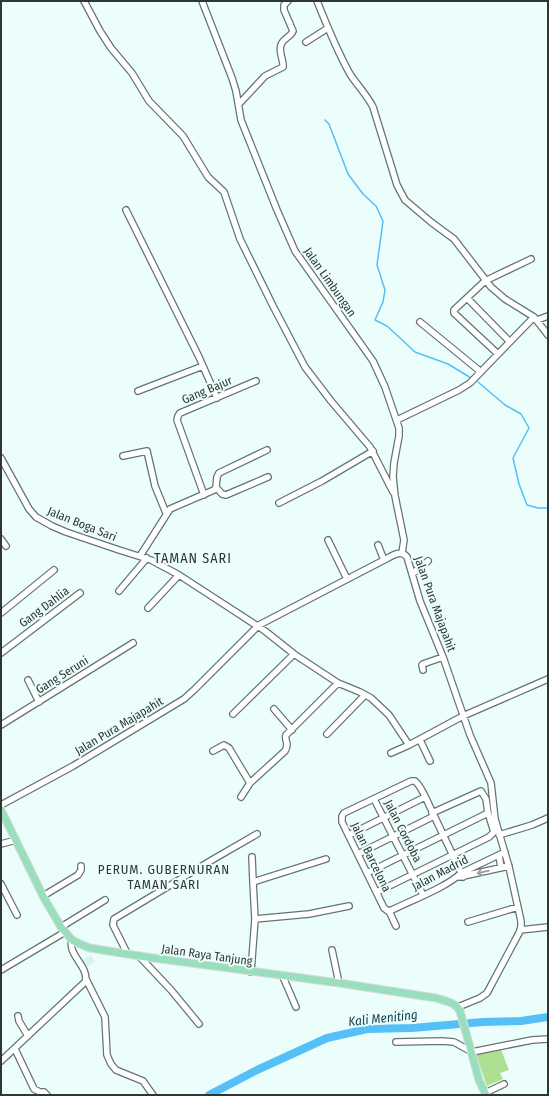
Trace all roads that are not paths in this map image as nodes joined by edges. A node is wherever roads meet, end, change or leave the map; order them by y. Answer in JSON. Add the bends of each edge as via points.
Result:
{"nodes":[{"id":1,"x":84,"y":1,"type":"edge"},
{"id":2,"x":202,"y":1,"type":"edge"},
{"id":3,"x":288,"y":1,"type":"edge"},
{"id":4,"x":317,"y":1,"type":"edge"},
{"id":5,"x":328,"y":28,"type":"junction"},
{"id":6,"x":306,"y":42,"type":"dead end"},
{"id":7,"x":238,"y":104,"type":"junction"},
{"id":8,"x":126,"y":210,"type":"dead end"},
{"id":9,"x":531,"y":258,"type":"dead end"},
{"id":10,"x":485,"y":281,"type":"junction"},
{"id":11,"x":467,"y":298,"type":"junction"},
{"id":12,"x":548,"y":316,"type":"edge"},
{"id":13,"x":536,"y":319,"type":"junction"},
{"id":14,"x":420,"y":322,"type":"dead end"},
{"id":15,"x":548,"y":335,"type":"edge"},
{"id":16,"x":510,"y":342,"type":"junction"},
{"id":17,"x":498,"y":354,"type":"junction"},
{"id":18,"x":203,"y":366,"type":"junction"},
{"id":19,"x":481,"y":372,"type":"junction"},
{"id":20,"x":256,"y":381,"type":"dead end"},
{"id":21,"x":138,"y":391,"type":"dead end"},
{"id":22,"x":217,"y":398,"type":"junction"},
{"id":23,"x":397,"y":420,"type":"junction"},
{"id":24,"x":267,"y":450,"type":"dead end"},
{"id":25,"x":373,"y":451,"type":"junction"},
{"id":26,"x":123,"y":456,"type":"dead end"},
{"id":27,"x":1,"y":458,"type":"edge"},
{"id":28,"x":268,"y":478,"type":"dead end"},
{"id":29,"x":216,"y":487,"type":"junction"},
{"id":30,"x":204,"y":495,"type":"junction"},
{"id":31,"x":395,"y":496,"type":"junction"},
{"id":32,"x":279,"y":503,"type":"dead end"},
{"id":33,"x":166,"y":513,"type":"junction"},
{"id":34,"x":1,"y":539,"type":"edge"},
{"id":35,"x":328,"y":540,"type":"dead end"},
{"id":36,"x":378,"y":545,"type":"dead end"},
{"id":37,"x":6,"y":546,"type":"dead end"},
{"id":38,"x":402,"y":553,"type":"junction"},
{"id":39,"x":140,"y":556,"type":"junction"},
{"id":40,"x":147,"y":558,"type":"junction"},
{"id":41,"x":384,"y":560,"type":"junction"},
{"id":42,"x":428,"y":561,"type":"dead end"},
{"id":43,"x":54,"y":570,"type":"dead end"},
{"id":44,"x":412,"y":574,"type":"junction"},
{"id":45,"x":179,"y":575,"type":"junction"},
{"id":46,"x":347,"y":579,"type":"junction"},
{"id":47,"x":120,"y":591,"type":"dead end"},
{"id":48,"x":80,"y":593,"type":"dead end"},
{"id":49,"x":148,"y":608,"type":"dead end"},
{"id":50,"x":1,"y":613,"type":"edge"},
{"id":51,"x":257,"y":627,"type":"junction"},
{"id":52,"x":134,"y":643,"type":"dead end"},
{"id":53,"x":1,"y":653,"type":"edge"},
{"id":54,"x":294,"y":654,"type":"junction"},
{"id":55,"x":443,"y":657,"type":"junction"},
{"id":56,"x":424,"y":670,"type":"dead end"},
{"id":57,"x":548,"y":679,"type":"edge"},
{"id":58,"x":28,"y":680,"type":"dead end"},
{"id":59,"x":338,"y":683,"type":"junction"},
{"id":60,"x":365,"y":695,"type":"junction"},
{"id":61,"x":39,"y":702,"type":"junction"},
{"id":62,"x":274,"y":708,"type":"dead end"},
{"id":63,"x":233,"y":714,"type":"dead end"},
{"id":64,"x":463,"y":716,"type":"junction"},
{"id":65,"x":1,"y":725,"type":"edge"},
{"id":66,"x":292,"y":730,"type":"junction"},
{"id":67,"x":327,"y":734,"type":"dead end"},
{"id":68,"x":420,"y":740,"type":"junction"},
{"id":69,"x":409,"y":746,"type":"junction"},
{"id":70,"x":213,"y":751,"type":"dead end"},
{"id":71,"x":391,"y":753,"type":"dead end"},
{"id":72,"x":430,"y":761,"type":"dead end"},
{"id":73,"x":250,"y":783,"type":"junction"},
{"id":74,"x":241,"y":797,"type":"dead end"},
{"id":75,"x":425,"y":797,"type":"junction"},
{"id":76,"x":374,"y":799,"type":"junction"},
{"id":77,"x":1,"y":805,"type":"edge"},
{"id":78,"x":1,"y":810,"type":"edge"},
{"id":79,"x":488,"y":813,"type":"junction"},
{"id":80,"x":433,"y":815,"type":"junction"},
{"id":81,"x":384,"y":818,"type":"junction"},
{"id":82,"x":548,"y":818,"type":"edge"},
{"id":83,"x":257,"y":834,"type":"dead end"},
{"id":84,"x":499,"y":834,"type":"junction"},
{"id":85,"x":349,"y":835,"type":"junction"},
{"id":86,"x":396,"y":835,"type":"junction"},
{"id":87,"x":443,"y":836,"type":"junction"},
{"id":88,"x":16,"y":840,"type":"junction"},
{"id":89,"x":1,"y":844,"type":"edge"},
{"id":90,"x":505,"y":852,"type":"junction"},
{"id":91,"x":358,"y":854,"type":"junction"},
{"id":92,"x":454,"y":854,"type":"junction"},
{"id":93,"x":499,"y":855,"type":"junction"},
{"id":94,"x":403,"y":856,"type":"junction"},
{"id":95,"x":252,"y":857,"type":"dead end"},
{"id":96,"x":326,"y":859,"type":"dead end"},
{"id":97,"x":81,"y":866,"type":"dead end"},
{"id":98,"x":509,"y":866,"type":"junction"},
{"id":99,"x":501,"y":868,"type":"junction"},
{"id":100,"x":368,"y":873,"type":"junction"},
{"id":101,"x":412,"y":874,"type":"junction"},
{"id":102,"x":460,"y":876,"type":"junction"},
{"id":103,"x":253,"y":882,"type":"junction"},
{"id":104,"x":1,"y":884,"type":"edge"},
{"id":105,"x":377,"y":892,"type":"junction"},
{"id":106,"x":423,"y":895,"type":"junction"},
{"id":107,"x":43,"y":896,"type":"junction"},
{"id":108,"x":105,"y":900,"type":"dead end"},
{"id":109,"x":349,"y":906,"type":"dead end"},
{"id":110,"x":518,"y":907,"type":"junction"},
{"id":111,"x":387,"y":910,"type":"junction"},
{"id":112,"x":17,"y":915,"type":"dead end"},
{"id":113,"x":255,"y":920,"type":"junction"},
{"id":114,"x":468,"y":922,"type":"dead end"},
{"id":115,"x":396,"y":926,"type":"dead end"},
{"id":116,"x":548,"y":927,"type":"edge"},
{"id":117,"x":63,"y":930,"type":"junction"},
{"id":118,"x":520,"y":930,"type":"junction"},
{"id":119,"x":72,"y":940,"type":"junction"},
{"id":120,"x":332,"y":950,"type":"dead end"},
{"id":121,"x":127,"y":953,"type":"junction"},
{"id":122,"x":139,"y":956,"type":"junction"},
{"id":123,"x":1,"y":970,"type":"edge"},
{"id":124,"x":251,"y":972,"type":"junction"},
{"id":125,"x":283,"y":977,"type":"junction"},
{"id":126,"x":86,"y":979,"type":"junction"},
{"id":127,"x":339,"y":983,"type":"junction"},
{"id":128,"x":296,"y":1007,"type":"dead end"},
{"id":129,"x":458,"y":1007,"type":"junction"},
{"id":130,"x":18,"y":1016,"type":"dead end"},
{"id":131,"x":199,"y":1024,"type":"dead end"},
{"id":132,"x":28,"y":1036,"type":"junction"},
{"id":133,"x":548,"y":1039,"type":"edge"},
{"id":134,"x":396,"y":1042,"type":"dead end"},
{"id":135,"x":15,"y":1049,"type":"junction"},
{"id":136,"x":472,"y":1052,"type":"junction"},
{"id":137,"x":1,"y":1061,"type":"edge"},
{"id":138,"x":504,"y":1084,"type":"dead end"},
{"id":139,"x":485,"y":1094,"type":"edge"},
{"id":140,"x":47,"y":1095,"type":"edge"},
{"id":141,"x":153,"y":1095,"type":"edge"}],
"edges":[{"from":1,"to":25,"type":"street","via":[[111,48],[132,73],[149,101],[183,136],[208,177],[224,192],[238,235],[305,367]]},
{"from":2,"to":7,"type":"street","name":"Jalan Limbungan","via":[[232,78]]},
{"from":3,"to":7,"type":"street","via":[[284,9],[293,32],[281,46],[283,66],[262,79]]},
{"from":4,"to":5,"type":"street"},
{"from":5,"to":6,"type":"street"},
{"from":5,"to":10,"type":"street","via":[[351,75],[373,107],[402,195],[454,239]]},
{"from":7,"to":23,"type":"street","name":"Jalan Limbungan","via":[[251,147],[295,251],[373,361]]},
{"from":8,"to":18,"type":"street"},
{"from":9,"to":10,"type":"street"},
{"from":10,"to":11,"type":"street"},
{"from":10,"to":13,"type":"street","via":[[504,299]]},
{"from":11,"to":16,"type":"street"},
{"from":11,"to":17,"type":"street","via":[[454,312]]},
{"from":12,"to":13,"type":"street"},
{"from":13,"to":15,"type":"street"},
{"from":13,"to":16,"type":"street"},
{"from":14,"to":19,"type":"street"},
{"from":16,"to":17,"type":"street"},
{"from":17,"to":19,"type":"street"},
{"from":18,"to":21,"type":"street"},
{"from":18,"to":22,"type":"street"},
{"from":19,"to":23,"type":"street","via":[[459,390]]},
{"from":20,"to":22,"type":"street","name":"Gang Bajur"},
{"from":22,"to":30,"type":"street","name":"Gang Bajur","via":[[177,417]]},
{"from":23,"to":31,"type":"street","name":"Jalan Limbungan","via":[[399,432],[394,463]]},
{"from":24,"to":29,"type":"street","via":[[219,473]]},
{"from":25,"to":31,"type":"street"},
{"from":25,"to":32,"type":"street"},
{"from":26,"to":33,"type":"street","via":[[147,451],[155,486]]},
{"from":27,"to":39,"type":"street","name":"Jalan Boga Sari","via":[[31,512],[39,519],[66,532]]},
{"from":28,"to":29,"type":"street","via":[[226,494],[222,494]]},
{"from":29,"to":30,"type":"street"},
{"from":30,"to":33,"type":"street","via":[[176,506]]},
{"from":31,"to":38,"type":"street","name":"Jalan Limbungan","via":[[404,540]]},
{"from":33,"to":39,"type":"street"},
{"from":34,"to":37,"type":"street"},
{"from":35,"to":46,"type":"street"},
{"from":36,"to":41,"type":"street"},
{"from":38,"to":41,"type":"street","name":"Jalan Pura Majapahit"},
{"from":38,"to":44,"type":"street","name":"Jalan Pura Majapahit","via":[[407,557]]},
{"from":39,"to":40,"type":"street","name":"Jalan Boga Sari"},
{"from":40,"to":45,"type":"street","name":"Jalan Boga Sari"},
{"from":40,"to":47,"type":"street"},
{"from":41,"to":46,"type":"street","name":"Jalan Pura Majapahit"},
{"from":42,"to":44,"type":"street"},
{"from":43,"to":50,"type":"street"},
{"from":44,"to":55,"type":"street","name":"Jalan Pura Majapahit"},
{"from":45,"to":49,"type":"street"},
{"from":45,"to":51,"type":"street","name":"Jalan Boga Sari"},
{"from":46,"to":51,"type":"street","name":"Jalan Pura Majapahit"},
{"from":48,"to":53,"type":"street","name":"Gang Dahlia"},
{"from":51,"to":54,"type":"street","name":"Jalan Boga Sari"},
{"from":51,"to":77,"type":"street","name":"Jalan Pura Majapahit","via":[[184,699],[73,766]]},
{"from":52,"to":61,"type":"street","name":"Gang Seruni"},
{"from":54,"to":59,"type":"street","name":"Jalan Boga Sari"},
{"from":54,"to":63,"type":"street"},
{"from":55,"to":56,"type":"street","via":[[422,665]]},
{"from":55,"to":64,"type":"street","name":"Jalan Pura Majapahit"},
{"from":57,"to":64,"type":"street"},
{"from":58,"to":61,"type":"street"},
{"from":59,"to":60,"type":"street","name":"Jalan Boga Sari"},
{"from":59,"to":66,"type":"street"},
{"from":60,"to":67,"type":"street"},
{"from":60,"to":69,"type":"street","name":"Jalan Boga Sari","via":[[389,715]]},
{"from":61,"to":65,"type":"street","name":"Gang Seruni"},
{"from":62,"to":66,"type":"street"},
{"from":64,"to":68,"type":"street"},
{"from":64,"to":84,"type":"street","name":"Jalan Pura Majapahit","via":[[491,783]]},
{"from":66,"to":73,"type":"street","via":[[286,737],[288,744],[285,750]]},
{"from":68,"to":69,"type":"street"},
{"from":68,"to":72,"type":"street"},
{"from":69,"to":71,"type":"street"},
{"from":70,"to":73,"type":"street","via":[[224,745],[229,748]]},
{"from":73,"to":74,"type":"street"},
{"from":75,"to":76,"type":"street","via":[[417,782],[412,780]]},
{"from":75,"to":80,"type":"street"},
{"from":75,"to":81,"type":"street"},
{"from":76,"to":81,"type":"street","name":"Jalan Cordoba"},
{"from":76,"to":85,"type":"street","name":"Jalan Barcelona","via":[[344,814],[342,821]]},
{"from":78,"to":88,"type":"main road","name":"Jalan Raya Tanjung"},
{"from":79,"to":80,"type":"street","via":[[485,797],[482,792],[478,792]]},
{"from":79,"to":87,"type":"street"},
{"from":79,"to":92,"type":"street","via":[[494,832],[491,836]]},
{"from":80,"to":86,"type":"street"},
{"from":80,"to":87,"type":"street"},
{"from":81,"to":85,"type":"street"},
{"from":81,"to":86,"type":"street","name":"Jalan Cordoba"},
{"from":82,"to":84,"type":"street"},
{"from":83,"to":121,"type":"street","via":[[114,920],[113,925]]},
{"from":84,"to":90,"type":"street","name":"Jalan Pura Majapahit"},
{"from":85,"to":91,"type":"street","name":"Jalan Barcelona"},
{"from":86,"to":91,"type":"street"},
{"from":86,"to":94,"type":"street","name":"Jalan Cordoba"},
{"from":87,"to":92,"type":"street"},
{"from":87,"to":94,"type":"street"},
{"from":88,"to":89,"type":"street"},
{"from":88,"to":107,"type":"main road","name":"Jalan Raya Tanjung"},
{"from":90,"to":93,"type":"street","name":"Jalan Madrid"},
{"from":90,"to":98,"type":"street","name":"Jalan Pura Majapahit"},
{"from":91,"to":100,"type":"street","name":"Jalan Barcelona"},
{"from":92,"to":101,"type":"street"},
{"from":92,"to":102,"type":"street"},
{"from":93,"to":99,"type":"street"},
{"from":93,"to":102,"type":"street","name":"Jalan Madrid"},
{"from":94,"to":100,"type":"street"},
{"from":94,"to":101,"type":"street","name":"Jalan Cordoba"},
{"from":95,"to":103,"type":"street"},
{"from":96,"to":103,"type":"street"},
{"from":97,"to":107,"type":"street","via":[[78,875]]},
{"from":98,"to":99,"type":"street"},
{"from":98,"to":110,"type":"street","name":"Jalan Pura Majapahit"},
{"from":99,"to":102,"type":"street","one_way":true},
{"from":100,"to":105,"type":"street","name":"Jalan Barcelona"},
{"from":101,"to":105,"type":"street"},
{"from":101,"to":106,"type":"street","name":"Jalan Cordoba"},
{"from":102,"to":106,"type":"street","name":"Jalan Madrid"},
{"from":103,"to":113,"type":"street"},
{"from":104,"to":112,"type":"street"},
{"from":105,"to":111,"type":"street","name":"Jalan Barcelona"},
{"from":106,"to":111,"type":"street","name":"Jalan Madrid"},
{"from":107,"to":117,"type":"main road","name":"Jalan Raya Tanjung"},
{"from":108,"to":117,"type":"street"},
{"from":109,"to":113,"type":"street","via":[[309,914]]},
{"from":110,"to":114,"type":"street"},
{"from":110,"to":118,"type":"street","name":"Jalan Pura Majapahit"},
{"from":111,"to":115,"type":"street","name":"Jalan Barcelona"},
{"from":113,"to":124,"type":"street"},
{"from":116,"to":118,"type":"street"},
{"from":117,"to":119,"type":"main road","name":"Jalan Raya Tanjung"},
{"from":117,"to":123,"type":"street"},
{"from":118,"to":129,"type":"street","via":[[487,992],[480,998]]},
{"from":119,"to":121,"type":"main road","name":"Jalan Raya Tanjung","via":[[90,948]]},
{"from":119,"to":126,"type":"street","via":[[71,947]]},
{"from":120,"to":127,"type":"street"},
{"from":121,"to":122,"type":"main road","name":"Jalan Raya Tanjung"},
{"from":122,"to":124,"type":"main road","name":"Jalan Raya Tanjung"},
{"from":122,"to":131,"type":"street"},
{"from":124,"to":125,"type":"main road","name":"Jalan Raya Tanjung"},
{"from":125,"to":127,"type":"main road","name":"Jalan Raya Tanjung"},
{"from":125,"to":128,"type":"street"},
{"from":126,"to":132,"type":"street"},
{"from":126,"to":141,"type":"street","via":[[105,1017],[107,1055],[111,1064],[116,1070],[143,1081]]},
{"from":127,"to":129,"type":"main road","name":"Jalan Raya Tanjung","via":[[436,998]]},
{"from":129,"to":136,"type":"main road"},
{"from":130,"to":132,"type":"street"},
{"from":132,"to":135,"type":"street"},
{"from":133,"to":136,"type":"street"},
{"from":134,"to":136,"type":"street","via":[[454,1042]]},
{"from":135,"to":137,"type":"street"},
{"from":135,"to":140,"type":"street","via":[[34,1089]]},
{"from":136,"to":139,"type":"main road"},
{"from":138,"to":139,"type":"street"}]}
